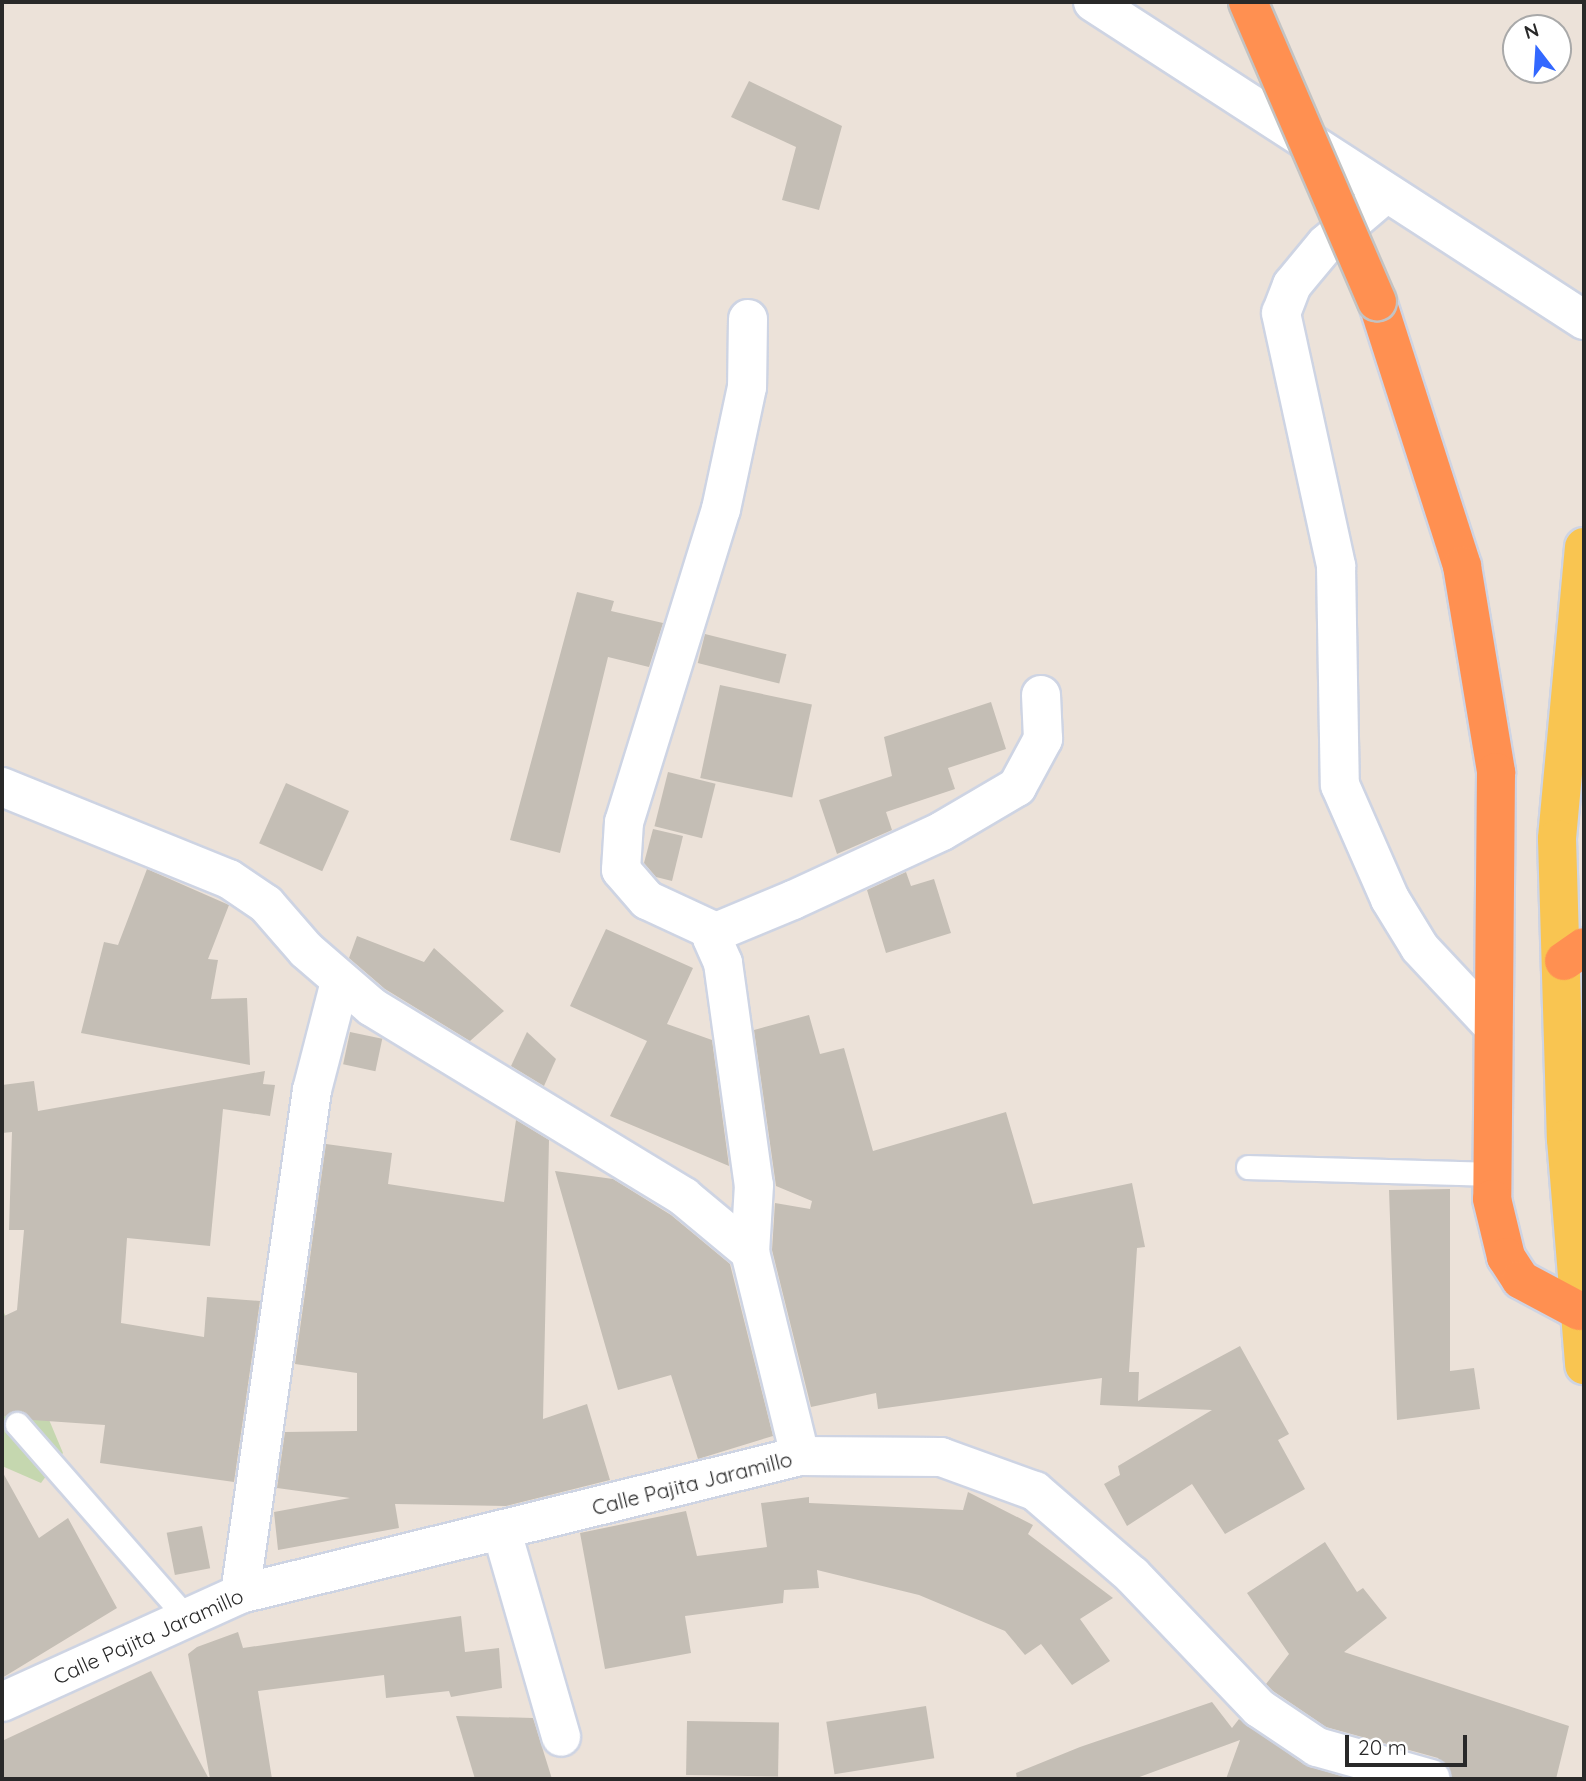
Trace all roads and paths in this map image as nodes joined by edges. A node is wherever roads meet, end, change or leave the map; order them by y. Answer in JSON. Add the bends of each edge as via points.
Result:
{"nodes":[{"id":1,"x":1093,"y":2,"type":"edge"},
{"id":2,"x":1248,"y":2,"type":"edge"},
{"id":3,"x":1386,"y":193,"type":"junction"},
{"id":4,"x":748,"y":319,"type":"dead end"},
{"id":5,"x":1584,"y":320,"type":"edge"},
{"id":6,"x":1584,"y":547,"type":"edge"},
{"id":7,"x":1041,"y":695,"type":"dead end"},
{"id":8,"x":2,"y":787,"type":"edge"},
{"id":9,"x":1584,"y":870,"type":"edge"},
{"id":10,"x":716,"y":932,"type":"junction"},
{"id":11,"x":1570,"y":942,"type":"edge"},
{"id":12,"x":340,"y":982,"type":"junction"},
{"id":13,"x":1493,"y":1026,"type":"junction"},
{"id":14,"x":1248,"y":1167,"type":"dead end"},
{"id":15,"x":1492,"y":1174,"type":"junction"},
{"id":16,"x":750,"y":1252,"type":"junction"},
{"id":17,"x":1579,"y":1311,"type":"junction"},
{"id":18,"x":1584,"y":1365,"type":"edge"},
{"id":19,"x":17,"y":1424,"type":"dead end"},
{"id":20,"x":800,"y":1456,"type":"junction"},
{"id":21,"x":502,"y":1532,"type":"junction"},
{"id":22,"x":240,"y":1594,"type":"junction"},
{"id":23,"x":185,"y":1616,"type":"junction"},
{"id":24,"x":2,"y":1702,"type":"edge"},
{"id":25,"x":561,"y":1737,"type":"dead end"},
{"id":26,"x":1431,"y":1779,"type":"edge"}],
"edges":[{"from":1,"to":3,"type":"street"},
{"from":2,"to":13,"type":"highway","bridge":true,"via":[[1377,301],[1462,566],[1491,745]]},
{"from":3,"to":5,"type":"street"},
{"from":3,"to":13,"type":"street","via":[[1326,244],[1293,285],[1281,313],[1336,566],[1340,785],[1390,899],[1420,948]]},
{"from":4,"to":10,"type":"street","via":[[747,387],[721,509],[624,821],[621,870],[647,900]]},
{"from":6,"to":11,"type":"main road","via":[[1557,839]]},
{"from":7,"to":10,"type":"street","via":[[1043,739],[1017,787],[942,831]]},
{"from":8,"to":12,"type":"street","via":[[229,879],[266,904]]},
{"from":9,"to":11,"type":"main road"},
{"from":10,"to":16,"type":"street","via":[[712,938],[723,962],[754,1185]]},
{"from":11,"to":17,"type":"main road","via":[[1566,1139]]},
{"from":12,"to":16,"type":"street","via":[[457,1061],[684,1196]]},
{"from":12,"to":22,"type":"street","via":[[312,1090]]},
{"from":13,"to":15,"type":"highway"},
{"from":14,"to":15,"type":"lane"},
{"from":15,"to":17,"type":"highway","via":[[1506,1257],[1521,1280]]},
{"from":16,"to":20,"type":"street"},
{"from":17,"to":18,"type":"main road"},
{"from":19,"to":23,"type":"lane"},
{"from":20,"to":21,"type":"street","name":"Calle Pajita Jaramillo"},
{"from":20,"to":26,"type":"street","name":"Calle Pajita Jaramillo","via":[[941,1457],[1035,1492],[1132,1575],[1259,1709],[1317,1747]]},
{"from":21,"to":22,"type":"street","name":"Calle Pajita Jaramillo"},
{"from":21,"to":25,"type":"street"},
{"from":22,"to":23,"type":"street","name":"Calle Pajita Jaramillo"},
{"from":23,"to":24,"type":"street","name":"Calle Pajita Jaramillo"}]}
